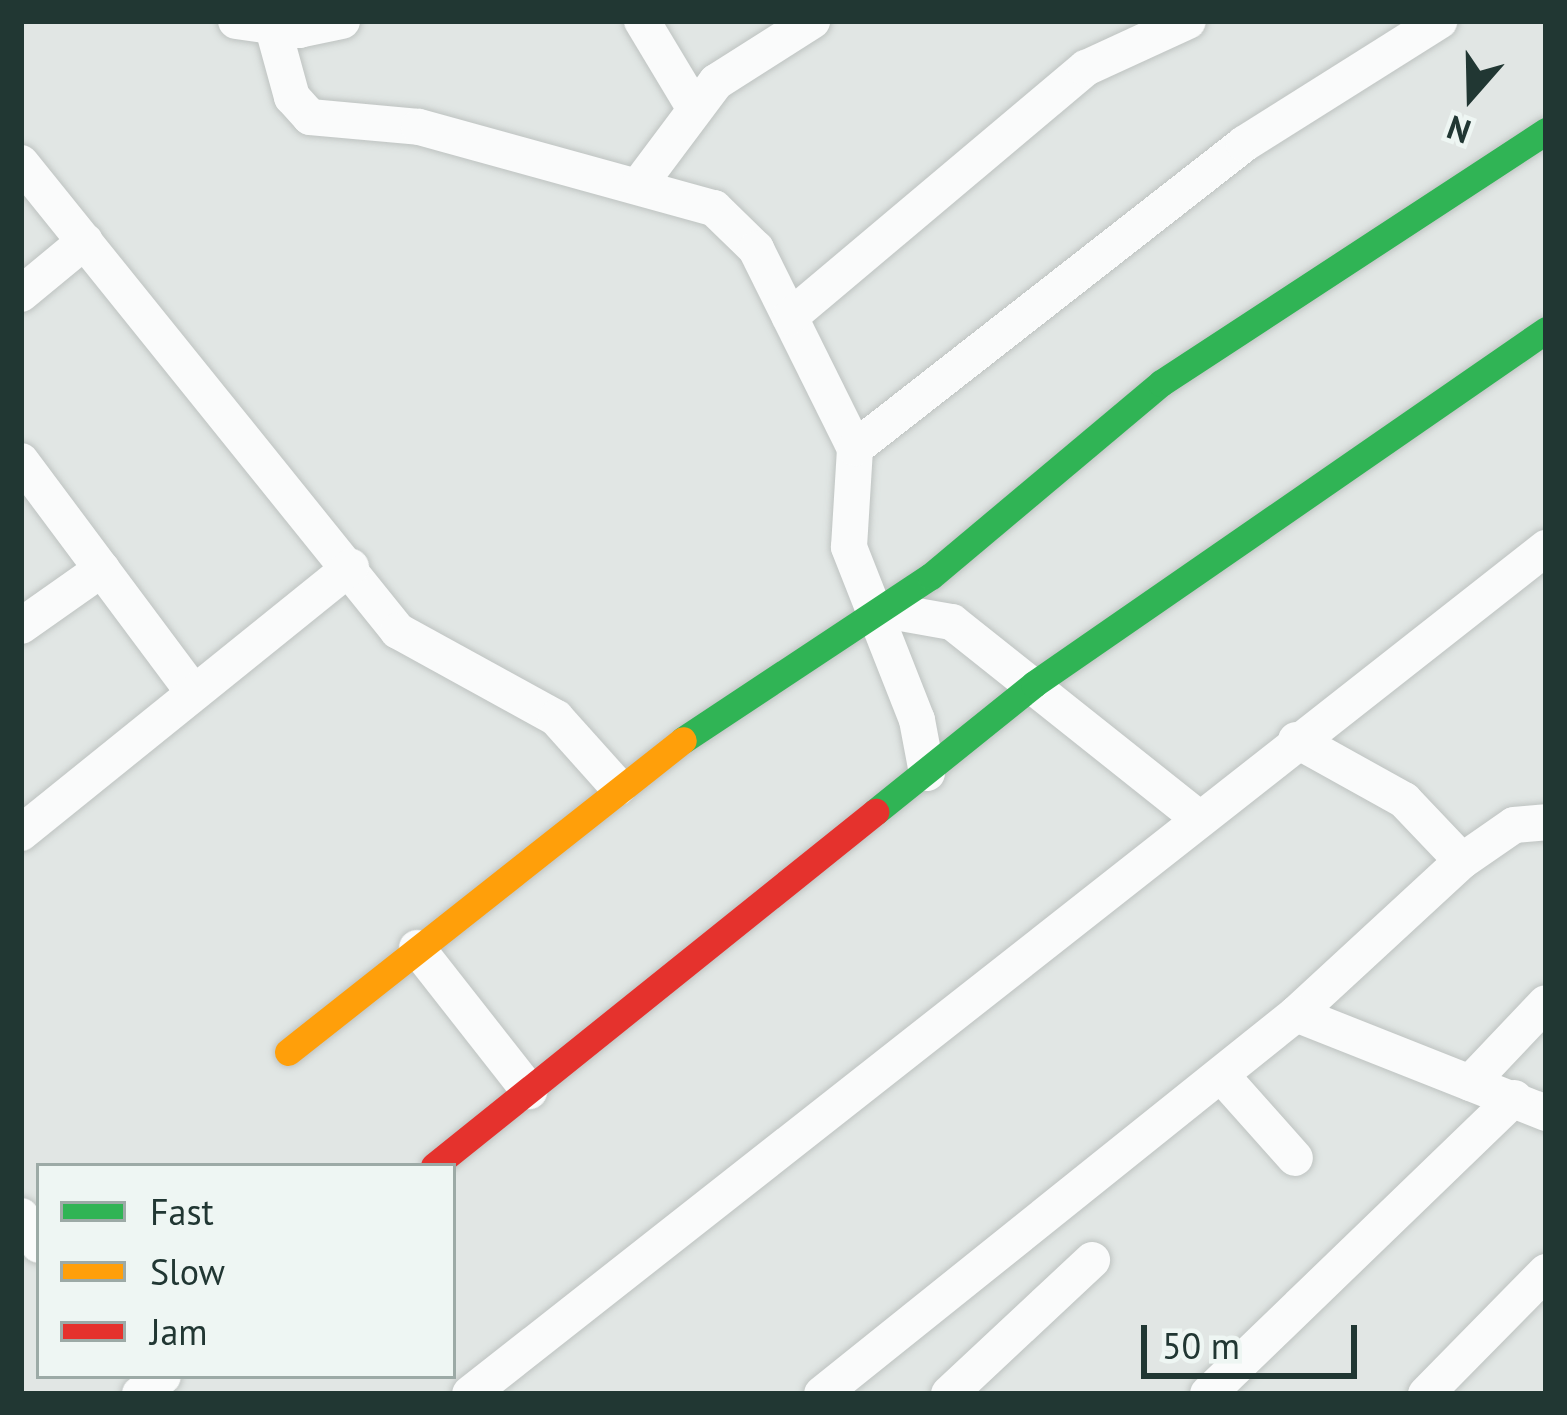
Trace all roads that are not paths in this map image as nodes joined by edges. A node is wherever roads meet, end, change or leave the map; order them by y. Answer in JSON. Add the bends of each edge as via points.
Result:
{"nodes":[{"id":1,"x":236,"y":21,"type":"edge"},
{"id":2,"x":342,"y":21,"type":"edge"},
{"id":3,"x":642,"y":21,"type":"edge"},
{"id":4,"x":812,"y":21,"type":"edge"},
{"id":5,"x":1188,"y":21,"type":"edge"},
{"id":6,"x":1439,"y":21,"type":"edge"},
{"id":7,"x":273,"y":28,"type":"junction"},
{"id":8,"x":693,"y":106,"type":"junction"},
{"id":9,"x":1546,"y":131,"type":"edge"},
{"id":10,"x":21,"y":163,"type":"edge"},
{"id":11,"x":639,"y":184,"type":"junction"},
{"id":12,"x":85,"y":241,"type":"junction"},
{"id":13,"x":21,"y":293,"type":"edge"},
{"id":14,"x":790,"y":317,"type":"junction"},
{"id":15,"x":1546,"y":330,"type":"edge"},
{"id":16,"x":855,"y":448,"type":"junction"},
{"id":17,"x":24,"y":472,"type":"edge"},
{"id":18,"x":1546,"y":548,"type":"edge"},
{"id":19,"x":351,"y":567,"type":"junction"},
{"id":20,"x":102,"y":569,"type":"junction"},
{"id":21,"x":878,"y":609,"type":"junction"},
{"id":22,"x":21,"y":626,"type":"edge"},
{"id":23,"x":1034,"y":684,"type":"junction"},
{"id":24,"x":194,"y":694,"type":"junction"},
{"id":25,"x":1296,"y":740,"type":"junction"},
{"id":26,"x":927,"y":773,"type":"junction"},
{"id":27,"x":618,"y":787,"type":"junction"},
{"id":28,"x":1197,"y":817,"type":"junction"},
{"id":29,"x":1546,"y":822,"type":"edge"},
{"id":30,"x":21,"y":833,"type":"edge"},
{"id":31,"x":1462,"y":861,"type":"junction"},
{"id":32,"x":417,"y":948,"type":"junction"},
{"id":33,"x":1546,"y":1003,"type":"edge"},
{"id":34,"x":1296,"y":1014,"type":"junction"},
{"id":35,"x":288,"y":1052,"type":"dead end"},
{"id":36,"x":1221,"y":1075,"type":"junction"},
{"id":37,"x":1470,"y":1084,"type":"junction"},
{"id":38,"x":529,"y":1091,"type":"junction"},
{"id":39,"x":1530,"y":1105,"type":"edge"},
{"id":40,"x":1295,"y":1158,"type":"dead end"},
{"id":41,"x":438,"y":1163,"type":"edge"},
{"id":42,"x":1092,"y":1260,"type":"dead end"},
{"id":43,"x":1546,"y":1272,"type":"edge"},
{"id":44,"x":470,"y":1394,"type":"edge"},
{"id":45,"x":822,"y":1394,"type":"edge"},
{"id":46,"x":949,"y":1394,"type":"edge"},
{"id":47,"x":1208,"y":1394,"type":"edge"},
{"id":48,"x":1426,"y":1394,"type":"edge"}],
"edges":[{"from":1,"to":7,"type":"street"},
{"from":2,"to":7,"type":"street"},
{"from":3,"to":8,"type":"street"},
{"from":4,"to":8,"type":"street"},
{"from":5,"to":14,"type":"street","via":[[1086,68]]},
{"from":6,"to":16,"type":"street","via":[[1244,144]]},
{"from":7,"to":11,"type":"street","via":[[292,97],[310,117],[419,127]]},
{"from":8,"to":11,"type":"street"},
{"from":9,"to":21,"type":"street","via":[[1161,383],[931,576]]},
{"from":10,"to":12,"type":"street"},
{"from":11,"to":14,"type":"street","via":[[714,208],[756,249]]},
{"from":12,"to":13,"type":"street"},
{"from":12,"to":19,"type":"street"},
{"from":14,"to":16,"type":"street"},
{"from":15,"to":23,"type":"street"},
{"from":16,"to":21,"type":"street","via":[[849,547]]},
{"from":17,"to":20,"type":"street"},
{"from":18,"to":25,"type":"street"},
{"from":19,"to":24,"type":"street"},
{"from":19,"to":27,"type":"street","via":[[398,631],[556,718]]},
{"from":20,"to":22,"type":"street"},
{"from":20,"to":24,"type":"street"},
{"from":21,"to":23,"type":"street","via":[[952,622]]},
{"from":21,"to":26,"type":"street"},
{"from":21,"to":27,"type":"street","via":[[752,686]]},
{"from":23,"to":26,"type":"street"},
{"from":23,"to":28,"type":"street"},
{"from":24,"to":30,"type":"street"},
{"from":25,"to":28,"type":"street"},
{"from":25,"to":31,"type":"street","via":[[1404,800]]},
{"from":26,"to":38,"type":"street"},
{"from":27,"to":32,"type":"street"},
{"from":28,"to":44,"type":"street"},
{"from":29,"to":31,"type":"street","via":[[1514,825]]},
{"from":31,"to":34,"type":"street"},
{"from":32,"to":35,"type":"street"},
{"from":32,"to":38,"type":"street"},
{"from":33,"to":37,"type":"street"},
{"from":34,"to":36,"type":"street"},
{"from":34,"to":37,"type":"street"},
{"from":36,"to":40,"type":"street"},
{"from":36,"to":45,"type":"street"},
{"from":37,"to":39,"type":"street"},
{"from":38,"to":41,"type":"street"},
{"from":39,"to":47,"type":"street"},
{"from":42,"to":46,"type":"street"},
{"from":43,"to":48,"type":"street"}]}
